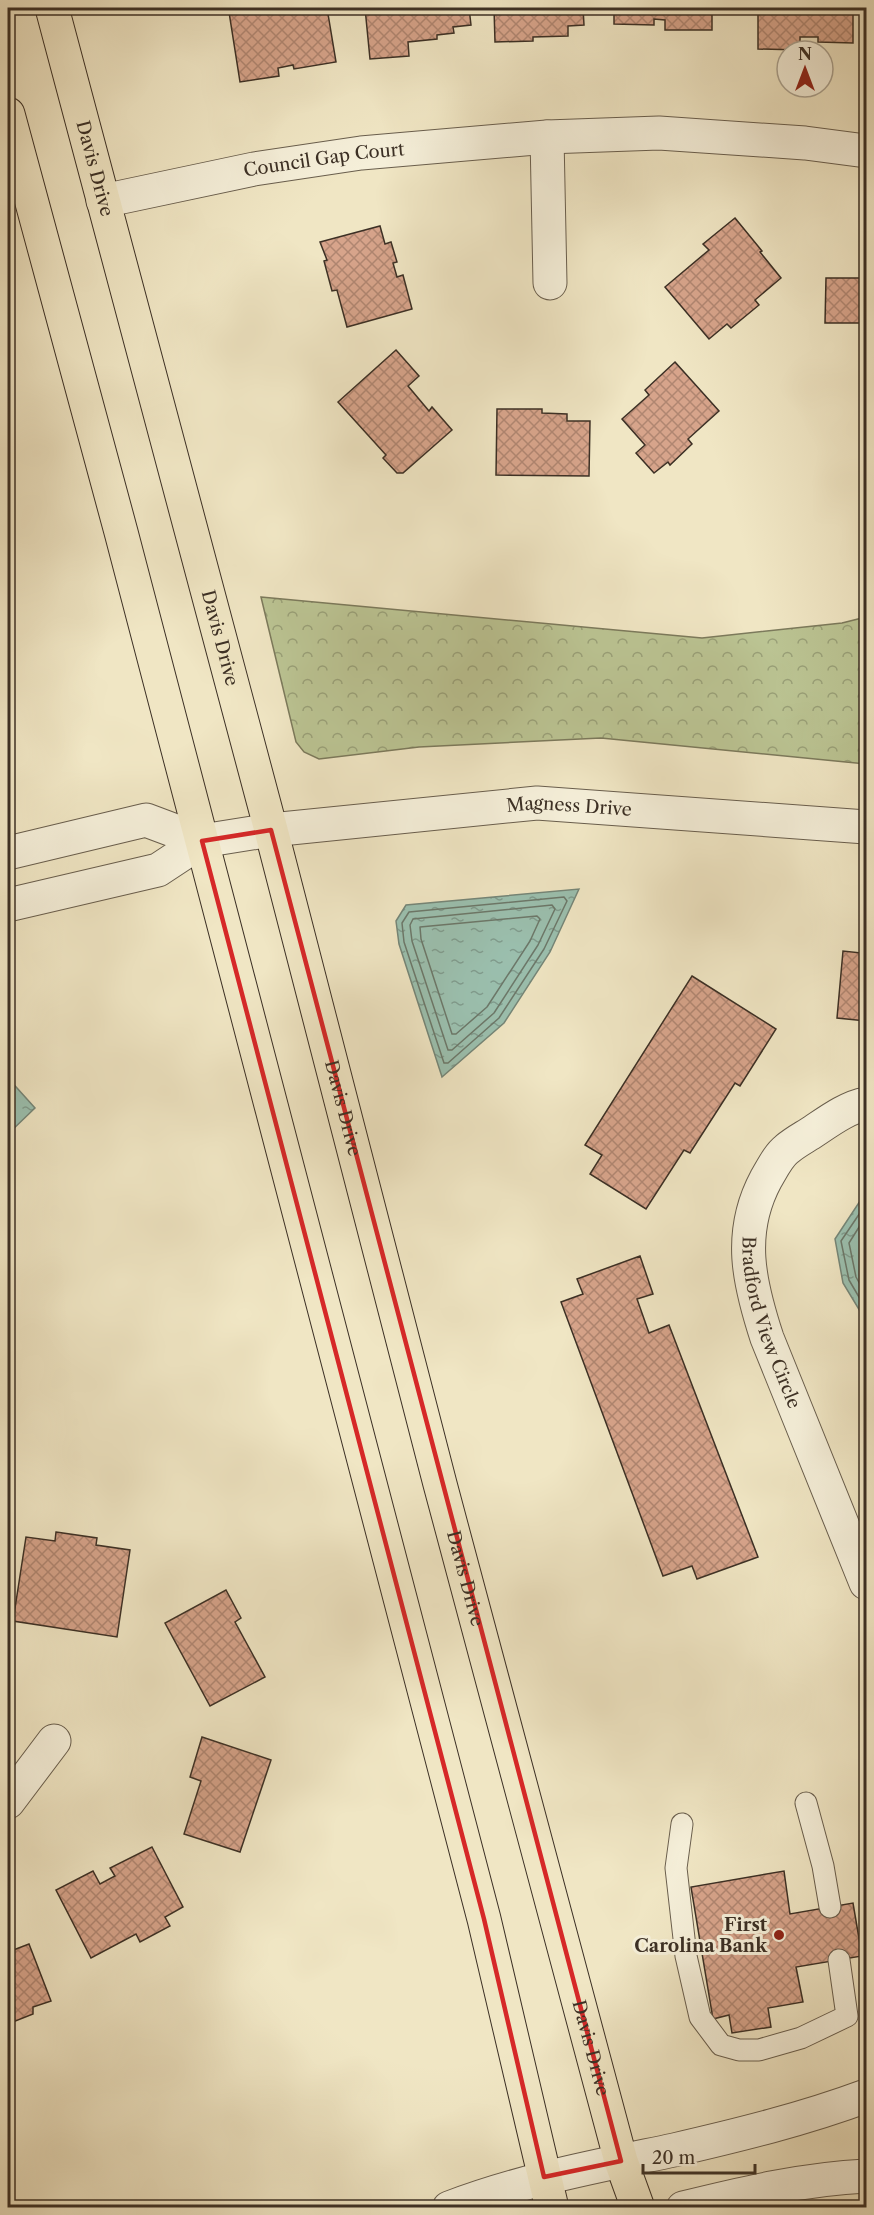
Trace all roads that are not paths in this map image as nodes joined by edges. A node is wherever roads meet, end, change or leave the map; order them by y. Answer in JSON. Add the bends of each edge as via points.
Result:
{"nodes":[{"id":1,"x":52,"y":8,"type":"edge"},
{"id":2,"x":8,"y":114,"type":"edge"},
{"id":3,"x":547,"y":137,"type":"junction"},
{"id":4,"x":867,"y":151,"type":"edge"},
{"id":5,"x":103,"y":201,"type":"junction"},
{"id":6,"x":550,"y":283,"type":"dead end"},
{"id":7,"x":867,"y":827,"type":"edge"},
{"id":8,"x":271,"y":830,"type":"junction"},
{"id":9,"x":202,"y":841,"type":"junction"},
{"id":10,"x":8,"y":853,"type":"edge"},
{"id":11,"x":8,"y":905,"type":"edge"},
{"id":12,"x":867,"y":1104,"type":"edge"},
{"id":13,"x":867,"y":1582,"type":"edge"},
{"id":14,"x":54,"y":1741,"type":"dead end"},
{"id":15,"x":8,"y":1803,"type":"edge"},
{"id":16,"x":806,"y":1803,"type":"dead end"},
{"id":17,"x":682,"y":1824,"type":"dead end"},
{"id":18,"x":830,"y":1907,"type":"dead end"},
{"id":19,"x":839,"y":1960,"type":"dead end"},
{"id":20,"x":867,"y":2096,"type":"edge"},
{"id":21,"x":621,"y":2161,"type":"junction"},
{"id":22,"x":867,"y":2176,"type":"edge"},
{"id":23,"x":548,"y":2192,"type":"edge"},
{"id":24,"x":449,"y":2208,"type":"edge"},
{"id":25,"x":638,"y":2208,"type":"edge"},
{"id":26,"x":683,"y":2208,"type":"edge"}],
"edges":[{"from":1,"to":5,"type":"main road","name":"Davis Drive"},
{"from":2,"to":9,"type":"main road"},
{"from":3,"to":4,"type":"street","name":"Council Gap Court","via":[[659,133]]},
{"from":3,"to":5,"type":"street","name":"Council Gap Court","via":[[340,156],[254,169]]},
{"from":3,"to":6,"type":"street"},
{"from":5,"to":8,"type":"main road","name":"Davis Drive"},
{"from":7,"to":8,"type":"street","name":"Magness Drive","via":[[537,803]]},
{"from":8,"to":9,"type":"street","name":"Magness Drive"},
{"from":8,"to":21,"type":"main road","name":"Davis Drive"},
{"from":9,"to":10,"type":"street","via":[[146,820]]},
{"from":9,"to":11,"type":"street","via":[[158,870]]},
{"from":9,"to":23,"type":"main road","via":[[484,1919]]},
{"from":12,"to":13,"type":"street","name":"Bradford View Circle","via":[[829,1120],[786,1149],[759,1193],[748,1227],[748,1261],[754,1298],[767,1338]]},
{"from":14,"to":15,"type":"street"},
{"from":16,"to":18,"type":"lane"},
{"from":17,"to":19,"type":"lane","via":[[676,1868],[686,1956],[700,2017],[721,2045],[759,2050],[801,2038],[847,2016]]},
{"from":20,"to":21,"type":"street","via":[[767,2127]]},
{"from":21,"to":23,"type":"street"},
{"from":21,"to":25,"type":"main road","name":"Davis Drive"},
{"from":22,"to":26,"type":"street","via":[[781,2186]]},
{"from":23,"to":24,"type":"street","via":[[486,2194]]}]}
